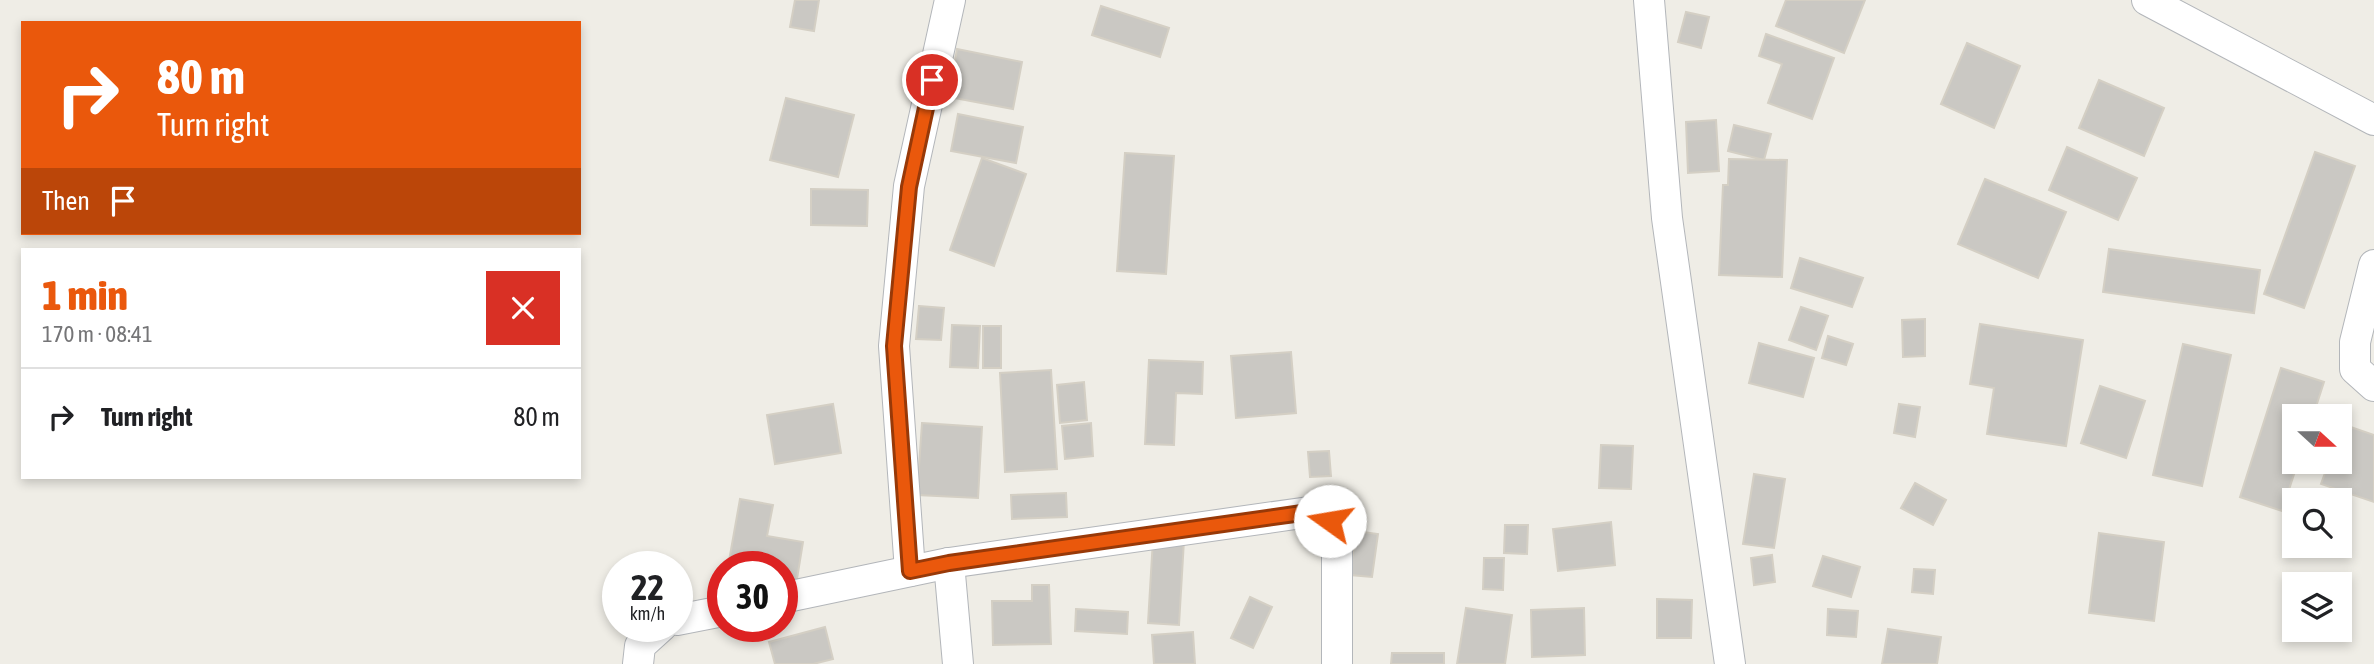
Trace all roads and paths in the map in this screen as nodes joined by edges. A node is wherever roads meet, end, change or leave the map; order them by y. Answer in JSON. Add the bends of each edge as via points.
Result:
{"nodes":[{"id":1,"x":950,"y":0,"type":"edge"},
{"id":2,"x":1648,"y":0,"type":"edge"},
{"id":3,"x":2147,"y":0,"type":"edge"},
{"id":4,"x":2374,"y":120,"type":"edge"},
{"id":5,"x":2374,"y":265,"type":"edge"},
{"id":6,"x":2374,"y":386,"type":"edge"},
{"id":7,"x":949,"y":563,"type":"junction"},
{"id":8,"x":910,"y":571,"type":"junction"},
{"id":9,"x":798,"y":595,"type":"edge"},
{"id":10,"x":644,"y":642,"type":"edge"},
{"id":11,"x":638,"y":664,"type":"edge"},
{"id":12,"x":958,"y":664,"type":"edge"},
{"id":13,"x":1337,"y":664,"type":"edge"},
{"id":14,"x":1730,"y":664,"type":"edge"}],
"edges":[{"from":1,"to":8,"type":"street","via":[[909,187],[894,346]]},
{"from":2,"to":14,"type":"street","via":[[1667,218]]},
{"from":3,"to":4,"type":"street"},
{"from":5,"to":6,"type":"street","via":[[2356,341],[2355,369]]},
{"from":7,"to":8,"type":"street"},
{"from":7,"to":12,"type":"street"},
{"from":7,"to":13,"type":"street","via":[[1309,512],[1330,521],[1337,543]]},
{"from":8,"to":9,"type":"street"},
{"from":10,"to":11,"type":"street"}]}
